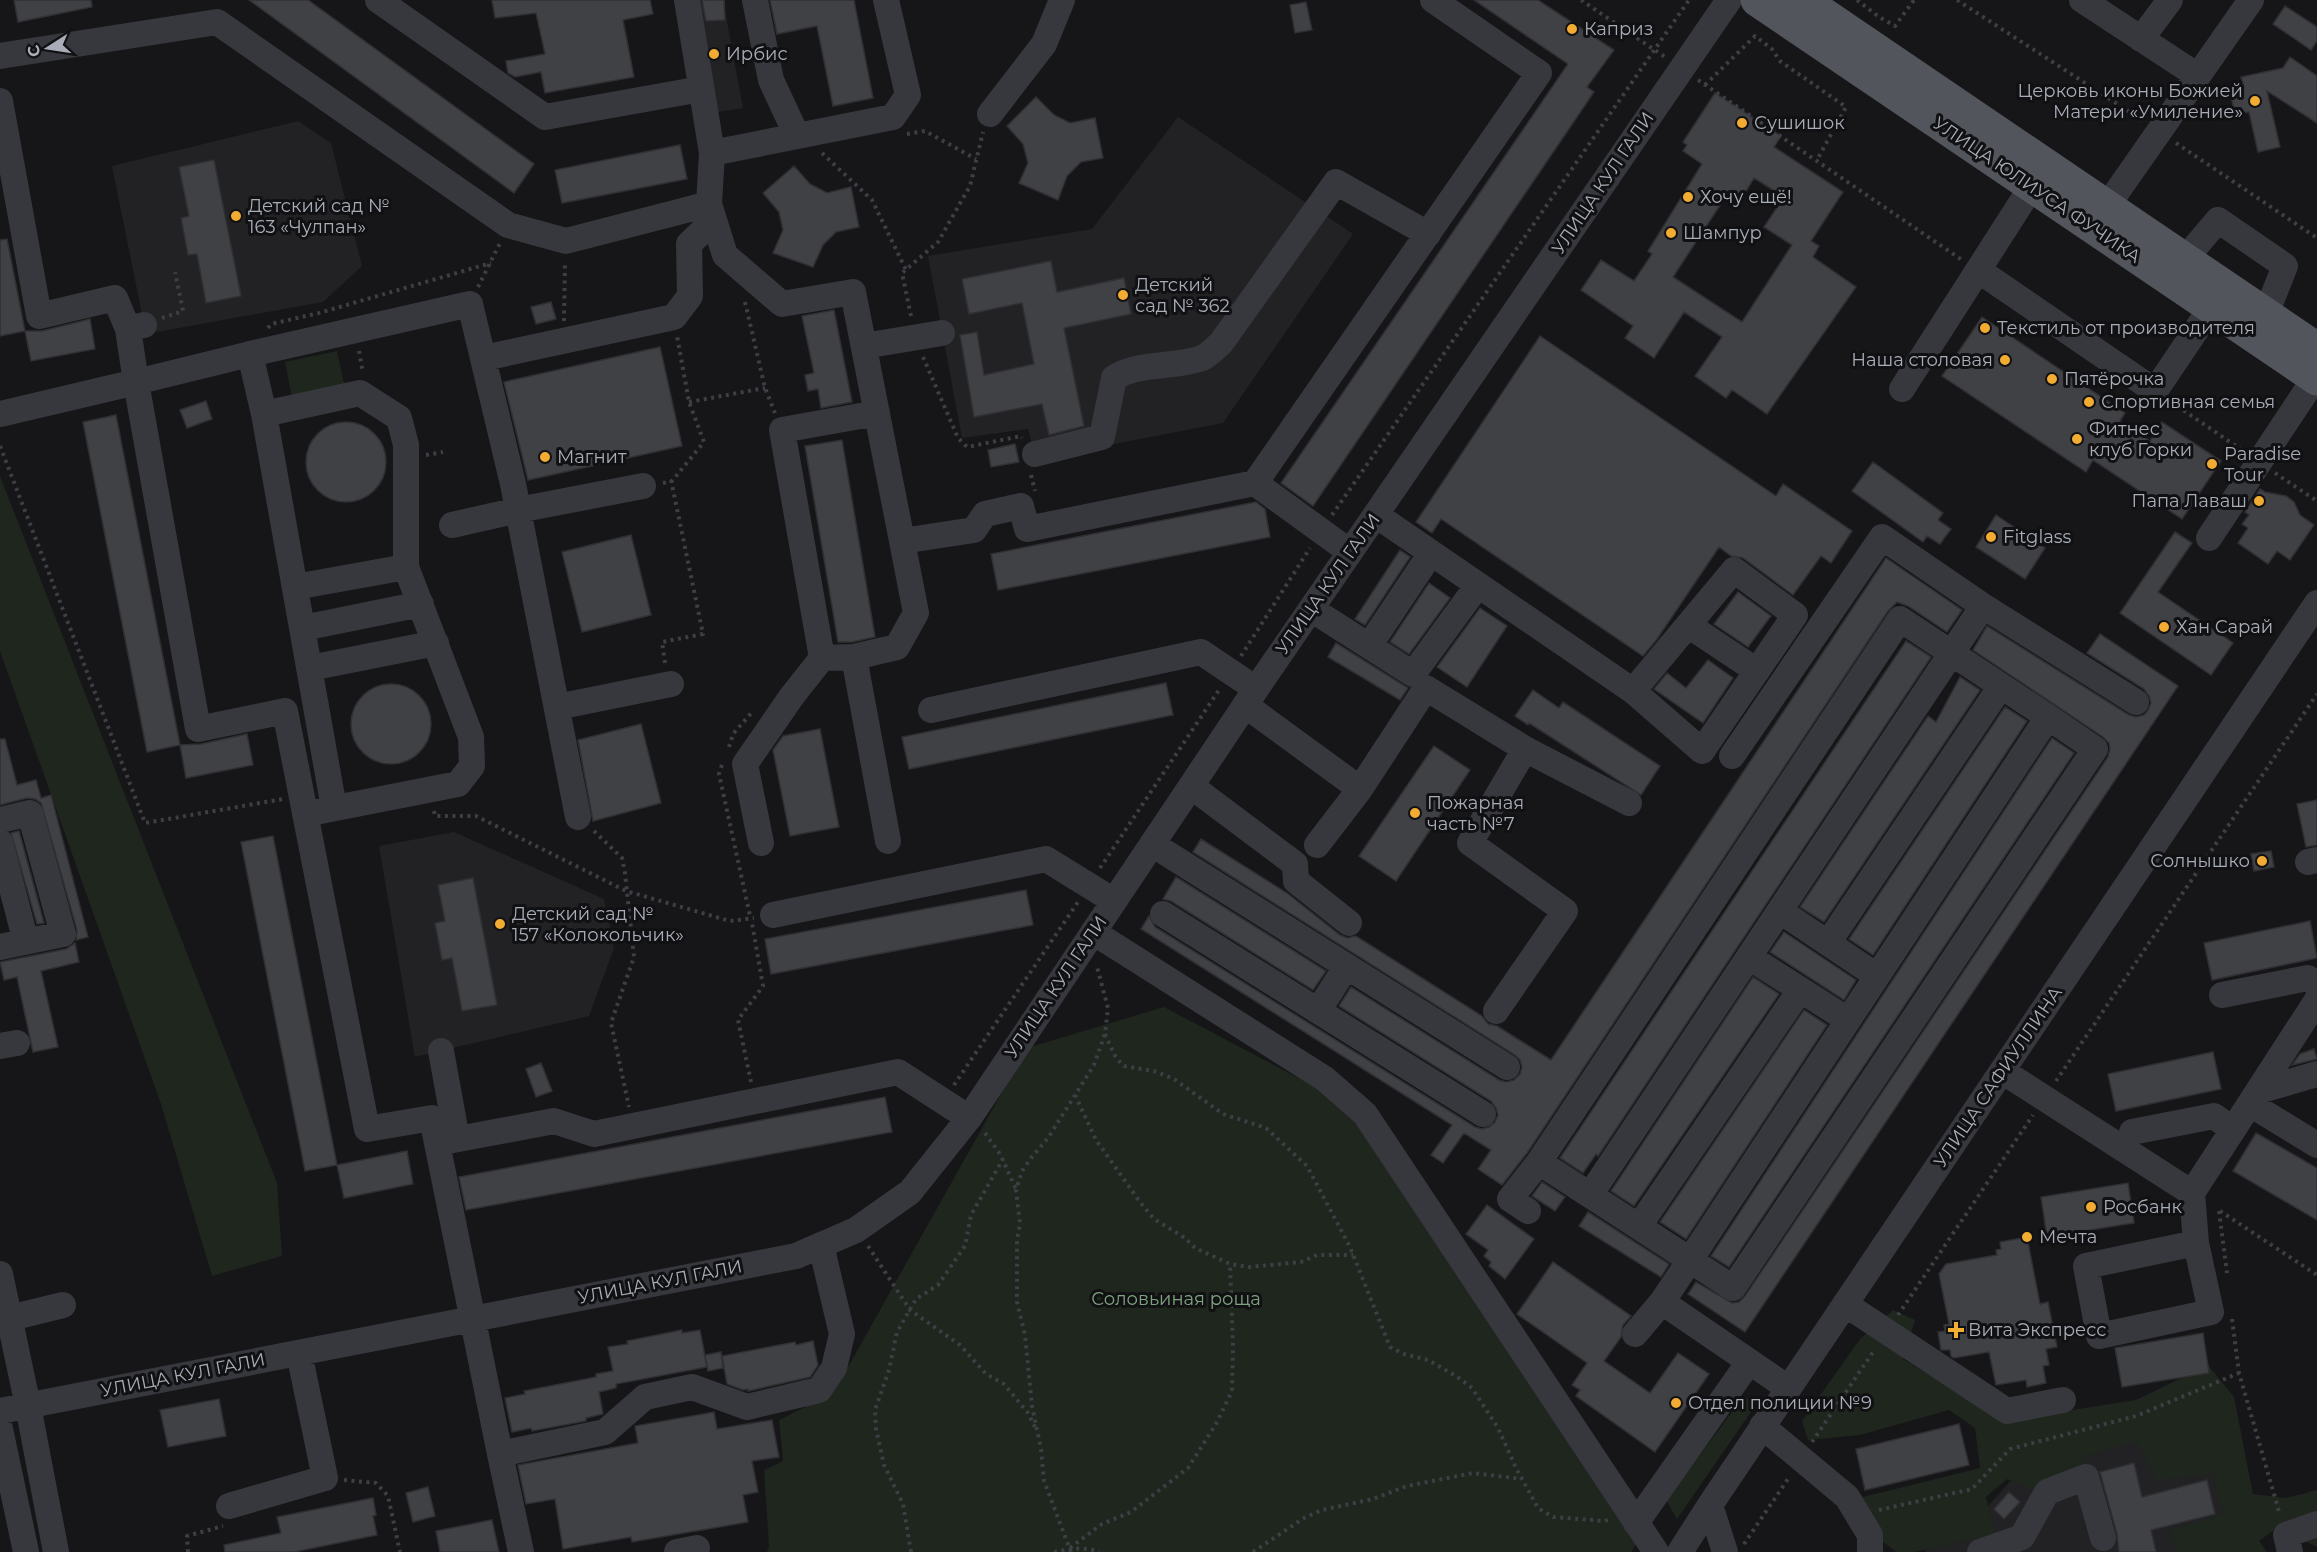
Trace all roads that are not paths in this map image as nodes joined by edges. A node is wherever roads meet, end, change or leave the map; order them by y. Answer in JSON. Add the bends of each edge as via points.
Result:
{"nodes":[{"id":1,"x":378,"y":0,"type":"edge"},
{"id":2,"x":687,"y":0,"type":"edge"},
{"id":3,"x":755,"y":0,"type":"edge"},
{"id":4,"x":886,"y":0,"type":"edge"},
{"id":5,"x":1062,"y":0,"type":"edge"},
{"id":6,"x":1433,"y":0,"type":"edge"},
{"id":7,"x":1729,"y":0,"type":"edge"},
{"id":8,"x":1757,"y":0,"type":"edge"},
{"id":9,"x":1803,"y":0,"type":"edge"},
{"id":10,"x":2082,"y":0,"type":"edge"},
{"id":11,"x":2169,"y":0,"type":"edge"},
{"id":12,"x":2251,"y":0,"type":"edge"},
{"id":13,"x":2141,"y":39,"type":"junction"},
{"id":14,"x":0,"y":56,"type":"edge"},
{"id":15,"x":2198,"y":76,"type":"junction"},
{"id":16,"x":701,"y":89,"type":"junction"},
{"id":17,"x":0,"y":101,"type":"edge"},
{"id":18,"x":990,"y":114,"type":"road end"},
{"id":19,"x":808,"y":142,"type":"junction"},
{"id":20,"x":712,"y":153,"type":"junction"},
{"id":21,"x":2032,"y":186,"type":"junction"},
{"id":22,"x":2107,"y":206,"type":"junction"},
{"id":23,"x":711,"y":212,"type":"junction"},
{"id":24,"x":1428,"y":234,"type":"junction"},
{"id":25,"x":2185,"y":259,"type":"junction"},
{"id":26,"x":1978,"y":270,"type":"junction"},
{"id":27,"x":2211,"y":308,"type":"junction"},
{"id":28,"x":2266,"y":314,"type":"junction"},
{"id":29,"x":942,"y":333,"type":"dead end"},
{"id":30,"x":864,"y":346,"type":"junction"},
{"id":31,"x":250,"y":354,"type":"junction"},
{"id":32,"x":484,"y":358,"type":"junction"},
{"id":33,"x":2316,"y":369,"type":"edge"},
{"id":34,"x":136,"y":382,"type":"junction"},
{"id":35,"x":1902,"y":389,"type":"dead end"},
{"id":36,"x":877,"y":413,"type":"junction"},
{"id":37,"x":0,"y":414,"type":"edge"},
{"id":38,"x":264,"y":414,"type":"junction"},
{"id":39,"x":1029,"y":456,"type":"road end"},
{"id":40,"x":1255,"y":483,"type":"junction"},
{"id":41,"x":643,"y":486,"type":"road end"},
{"id":42,"x":518,"y":510,"type":"junction"},
{"id":43,"x":1376,"y":515,"type":"junction"},
{"id":44,"x":452,"y":525,"type":"dead end"},
{"id":45,"x":2209,"y":538,"type":"dead end"},
{"id":46,"x":902,"y":541,"type":"junction"},
{"id":47,"x":1350,"y":552,"type":"junction"},
{"id":48,"x":1431,"y":553,"type":"junction"},
{"id":49,"x":406,"y":567,"type":"junction"},
{"id":50,"x":1479,"y":585,"type":"junction"},
{"id":51,"x":296,"y":586,"type":"junction"},
{"id":52,"x":2317,"y":603,"type":"edge"},
{"id":53,"x":421,"y":604,"type":"junction"},
{"id":54,"x":1983,"y":606,"type":"junction"},
{"id":55,"x":1311,"y":609,"type":"junction"},
{"id":56,"x":1688,"y":625,"type":"junction"},
{"id":57,"x":303,"y":628,"type":"junction"},
{"id":58,"x":436,"y":642,"type":"junction"},
{"id":59,"x":1369,"y":646,"type":"junction"},
{"id":60,"x":1952,"y":653,"type":"junction"},
{"id":61,"x":854,"y":657,"type":"junction"},
{"id":62,"x":822,"y":658,"type":"junction"},
{"id":63,"x":310,"y":668,"type":"junction"},
{"id":64,"x":1756,"y":671,"type":"junction"},
{"id":65,"x":671,"y":684,"type":"road end"},
{"id":66,"x":2001,"y":686,"type":"junction"},
{"id":67,"x":1633,"y":691,"type":"junction"},
{"id":68,"x":1251,"y":697,"type":"junction"},
{"id":69,"x":2136,"y":702,"type":"dead end"},
{"id":70,"x":557,"y":707,"type":"junction"},
{"id":71,"x":931,"y":710,"type":"dead end"},
{"id":72,"x":2048,"y":717,"type":"junction"},
{"id":73,"x":1525,"y":749,"type":"junction"},
{"id":74,"x":1732,"y":756,"type":"dead end"},
{"id":75,"x":1191,"y":786,"type":"junction"},
{"id":76,"x":1360,"y":789,"type":"junction"},
{"id":77,"x":1629,"y":803,"type":"dead end"},
{"id":78,"x":303,"y":805,"type":"junction"},
{"id":79,"x":334,"y":808,"type":"junction"},
{"id":80,"x":578,"y":817,"type":"road end"},
{"id":81,"x":0,"y":820,"type":"edge"},
{"id":82,"x":888,"y":841,"type":"dead end"},
{"id":83,"x":0,"y":842,"type":"edge"},
{"id":84,"x":761,"y":843,"type":"dead end"},
{"id":85,"x":1152,"y":844,"type":"junction"},
{"id":86,"x":1317,"y":845,"type":"dead end"},
{"id":87,"x":1114,"y":901,"type":"junction"},
{"id":88,"x":1779,"y":911,"type":"junction"},
{"id":89,"x":1163,"y":914,"type":"dead end"},
{"id":90,"x":762,"y":917,"type":"road end"},
{"id":91,"x":1348,"y":923,"type":"dead end"},
{"id":92,"x":1087,"y":941,"type":"junction"},
{"id":93,"x":26,"y":942,"type":"junction"},
{"id":94,"x":1828,"y":943,"type":"junction"},
{"id":95,"x":0,"y":947,"type":"edge"},
{"id":96,"x":1749,"y":957,"type":"junction"},
{"id":97,"x":1346,"y":967,"type":"junction"},
{"id":98,"x":1877,"y":976,"type":"junction"},
{"id":99,"x":2317,"y":985,"type":"edge"},
{"id":100,"x":1800,"y":990,"type":"junction"},
{"id":101,"x":2222,"y":995,"type":"dead end"},
{"id":102,"x":2317,"y":1000,"type":"edge"},
{"id":103,"x":1318,"y":1011,"type":"junction"},
{"id":104,"x":1496,"y":1011,"type":"dead end"},
{"id":105,"x":1848,"y":1020,"type":"junction"},
{"id":106,"x":441,"y":1051,"type":"dead end"},
{"id":107,"x":1507,"y":1066,"type":"dead end"},
{"id":108,"x":2002,"y":1071,"type":"junction"},
{"id":109,"x":2317,"y":1074,"type":"edge"},
{"id":110,"x":2254,"y":1098,"type":"junction"},
{"id":111,"x":1483,"y":1114,"type":"dead end"},
{"id":112,"x":969,"y":1118,"type":"junction"},
{"id":113,"x":2233,"y":1130,"type":"junction"},
{"id":114,"x":2132,"y":1131,"type":"dead end"},
{"id":115,"x":2311,"y":1136,"type":"edge"},
{"id":116,"x":447,"y":1141,"type":"junction"},
{"id":117,"x":1539,"y":1162,"type":"junction"},
{"id":118,"x":2192,"y":1193,"type":"junction"},
{"id":119,"x":1590,"y":1194,"type":"junction"},
{"id":120,"x":1528,"y":1211,"type":"dead end"},
{"id":121,"x":1639,"y":1226,"type":"junction"},
{"id":122,"x":2196,"y":1243,"type":"junction"},
{"id":123,"x":821,"y":1245,"type":"junction"},
{"id":124,"x":1690,"y":1260,"type":"junction"},
{"id":125,"x":0,"y":1274,"type":"edge"},
{"id":126,"x":1662,"y":1302,"type":"junction"},
{"id":127,"x":1845,"y":1304,"type":"junction"},
{"id":128,"x":63,"y":1305,"type":"dead end"},
{"id":129,"x":10,"y":1318,"type":"junction"},
{"id":130,"x":472,"y":1319,"type":"junction"},
{"id":131,"x":1635,"y":1334,"type":"dead end"},
{"id":132,"x":299,"y":1353,"type":"junction"},
{"id":133,"x":1749,"y":1362,"type":"junction"},
{"id":134,"x":1788,"y":1388,"type":"junction"},
{"id":135,"x":2063,"y":1400,"type":"dead end"},
{"id":136,"x":28,"y":1406,"type":"junction"},
{"id":137,"x":0,"y":1411,"type":"edge"},
{"id":138,"x":1762,"y":1426,"type":"junction"},
{"id":139,"x":0,"y":1429,"type":"edge"},
{"id":140,"x":500,"y":1454,"type":"junction"},
{"id":141,"x":4,"y":1468,"type":"edge"},
{"id":142,"x":1710,"y":1505,"type":"junction"},
{"id":143,"x":230,"y":1506,"type":"road end"},
{"id":144,"x":1632,"y":1516,"type":"junction"},
{"id":145,"x":2317,"y":1524,"type":"edge"},
{"id":146,"x":2103,"y":1538,"type":"dead end"},
{"id":147,"x":2288,"y":1543,"type":"edge"},
{"id":148,"x":2024,"y":1544,"type":"edge"},
{"id":149,"x":26,"y":1552,"type":"edge"},
{"id":150,"x":56,"y":1552,"type":"edge"},
{"id":151,"x":521,"y":1552,"type":"edge"},
{"id":152,"x":1656,"y":1552,"type":"edge"},
{"id":153,"x":1680,"y":1552,"type":"edge"},
{"id":154,"x":1725,"y":1552,"type":"edge"},
{"id":155,"x":1870,"y":1552,"type":"edge"},
{"id":156,"x":1980,"y":1552,"type":"edge"}],
"edges":[{"from":1,"to":16,"type":"street","via":[[545,117]]},
{"from":2,"to":16,"type":"street"},
{"from":3,"to":19,"type":"street","via":[[771,80]]},
{"from":4,"to":19,"type":"street","via":[[908,95],[893,117]]},
{"from":5,"to":18,"type":"street","via":[[1044,44]]},
{"from":6,"to":24,"type":"street","via":[[1539,73]]},
{"from":7,"to":43,"type":"street","name":"УЛИЦА КУЛ ГАЛИ"},
{"from":8,"to":21,"type":"main road","name":"УЛИЦА ЮЛИУСА ФУЧИКА"},
{"from":9,"to":22,"type":"main road","name":"УЛИЦА ЮЛИУСА ФУЧИКА"},
{"from":10,"to":13,"type":"street"},
{"from":11,"to":13,"type":"street"},
{"from":12,"to":15,"type":"street"},
{"from":13,"to":15,"type":"street"},
{"from":14,"to":23,"type":"street","via":[[217,22],[508,225],[566,241]]},
{"from":15,"to":22,"type":"street"},
{"from":16,"to":20,"type":"street"},
{"from":17,"to":34,"type":"street","via":[[39,316],[115,298],[136,327]]},
{"from":19,"to":20,"type":"street"},
{"from":20,"to":23,"type":"street"},
{"from":21,"to":26,"type":"street"},
{"from":21,"to":27,"type":"main road","name":"УЛИЦА ЮЛИУСА ФУЧИКА"},
{"from":22,"to":25,"type":"main road","name":"УЛИЦА ЮЛИУСА ФУЧИКА"},
{"from":23,"to":30,"type":"street","via":[[725,255],[782,304],[853,292]]},
{"from":23,"to":32,"type":"street","via":[[689,244],[690,296],[674,318]]},
{"from":24,"to":39,"type":"street","via":[[1336,182],[1221,343],[1205,357],[1124,371],[1114,378],[1102,437]]},
{"from":24,"to":40,"type":"street"},
{"from":25,"to":28,"type":"main road","name":"УЛИЦА ЮЛИУСА ФУЧИКА"},
{"from":25,"to":28,"type":"street","via":[[2218,220],[2285,266]]},
{"from":26,"to":27,"type":"street","via":[[2155,391]]},
{"from":26,"to":35,"type":"street"},
{"from":27,"to":33,"type":"main road","name":"УЛИЦА ЮЛИУСА ФУЧИКА"},
{"from":28,"to":33,"type":"main road","name":"УЛИЦА ЮЛИУСА ФУЧИКА"},
{"from":29,"to":30,"type":"street"},
{"from":30,"to":36,"type":"street"},
{"from":31,"to":32,"type":"street","via":[[470,304]]},
{"from":31,"to":34,"type":"street"},
{"from":31,"to":38,"type":"street"},
{"from":32,"to":42,"type":"street"},
{"from":33,"to":45,"type":"street"},
{"from":34,"to":37,"type":"street"},
{"from":34,"to":78,"type":"street","via":[[198,729],[285,711]]},
{"from":36,"to":46,"type":"street"},
{"from":36,"to":62,"type":"street","via":[[782,430]]},
{"from":38,"to":49,"type":"street","via":[[360,393],[399,418],[406,446]]},
{"from":38,"to":51,"type":"street"},
{"from":40,"to":46,"type":"street","via":[[1027,529],[1021,506],[985,514],[974,530]]},
{"from":40,"to":47,"type":"street"},
{"from":41,"to":42,"type":"street"},
{"from":42,"to":44,"type":"street"},
{"from":42,"to":70,"type":"street"},
{"from":43,"to":47,"type":"street","name":"УЛИЦА КУЛ ГАЛИ"},
{"from":43,"to":48,"type":"street"},
{"from":46,"to":61,"type":"street","via":[[916,613],[897,647]]},
{"from":47,"to":55,"type":"street","name":"УЛИЦА КУЛ ГАЛИ"},
{"from":48,"to":50,"type":"street"},
{"from":48,"to":59,"type":"street"},
{"from":49,"to":51,"type":"street"},
{"from":49,"to":53,"type":"street"},
{"from":50,"to":59,"type":"street","via":[[1413,674]]},
{"from":50,"to":67,"type":"street"},
{"from":51,"to":57,"type":"street"},
{"from":52,"to":108,"type":"street","name":"УЛИЦА САФИУЛЛИНА"},
{"from":53,"to":57,"type":"street"},
{"from":53,"to":58,"type":"street"},
{"from":54,"to":60,"type":"street"},
{"from":54,"to":69,"type":"street"},
{"from":54,"to":74,"type":"street","via":[[1882,537]]},
{"from":55,"to":59,"type":"street"},
{"from":55,"to":68,"type":"street","name":"УЛИЦА КУЛ ГАЛИ"},
{"from":56,"to":64,"type":"street"},
{"from":56,"to":64,"type":"street","via":[[1734,570],[1795,615]]},
{"from":56,"to":67,"type":"street"},
{"from":57,"to":63,"type":"street"},
{"from":58,"to":63,"type":"street"},
{"from":58,"to":79,"type":"street","via":[[471,737],[472,766],[458,784]]},
{"from":60,"to":66,"type":"street"},
{"from":60,"to":88,"type":"street"},
{"from":60,"to":117,"type":"street","via":[[1900,619]]},
{"from":61,"to":62,"type":"street"},
{"from":61,"to":82,"type":"street"},
{"from":62,"to":84,"type":"street","via":[[745,764]]},
{"from":63,"to":79,"type":"street"},
{"from":64,"to":67,"type":"street","via":[[1702,751]]},
{"from":65,"to":70,"type":"street"},
{"from":66,"to":72,"type":"street"},
{"from":66,"to":94,"type":"street"},
{"from":68,"to":71,"type":"street","via":[[1201,652]]},
{"from":68,"to":75,"type":"street","name":"УЛИЦА КУЛ ГАЛИ"},
{"from":68,"to":76,"type":"street"},
{"from":70,"to":80,"type":"street"},
{"from":72,"to":98,"type":"street"},
{"from":72,"to":124,"type":"street","via":[[2095,749],[1733,1288]]},
{"from":73,"to":76,"type":"street","via":[[1426,688]]},
{"from":73,"to":77,"type":"street"},
{"from":73,"to":104,"type":"street","via":[[1470,843],[1565,911]]},
{"from":75,"to":85,"type":"street","name":"УЛИЦА КУЛ ГАЛИ"},
{"from":75,"to":91,"type":"street","via":[[1295,864],[1296,881]]},
{"from":76,"to":86,"type":"street"},
{"from":78,"to":79,"type":"street"},
{"from":78,"to":116,"type":"street","via":[[367,1129],[432,1118]]},
{"from":81,"to":93,"type":"street","via":[[30,813],[63,934]]},
{"from":83,"to":93,"type":"street"},
{"from":85,"to":87,"type":"street","name":"УЛИЦА КУЛ ГАЛИ"},
{"from":85,"to":97,"type":"street"},
{"from":87,"to":90,"type":"street","via":[[1047,859]]},
{"from":87,"to":92,"type":"street","name":"УЛИЦА КУЛ ГАЛИ"},
{"from":88,"to":94,"type":"street"},
{"from":88,"to":96,"type":"street"},
{"from":89,"to":103,"type":"street"},
{"from":92,"to":112,"type":"street","name":"УЛИЦА КУЛ ГАЛИ"},
{"from":92,"to":144,"type":"street","via":[[1325,1079],[1365,1114]]},
{"from":93,"to":95,"type":"street"},
{"from":94,"to":98,"type":"street"},
{"from":96,"to":100,"type":"street"},
{"from":96,"to":119,"type":"street"},
{"from":97,"to":103,"type":"street"},
{"from":97,"to":107,"type":"street"},
{"from":98,"to":105,"type":"street"},
{"from":99,"to":101,"type":"street","via":[[2308,978]]},
{"from":100,"to":105,"type":"street"},
{"from":100,"to":121,"type":"street"},
{"from":102,"to":110,"type":"street"},
{"from":103,"to":111,"type":"street"},
{"from":105,"to":124,"type":"street"},
{"from":106,"to":116,"type":"street"},
{"from":108,"to":118,"type":"street"},
{"from":108,"to":127,"type":"street","name":"УЛИЦА САФИУЛЛИНА"},
{"from":109,"to":110,"type":"street"},
{"from":110,"to":113,"type":"street"},
{"from":110,"to":115,"type":"street"},
{"from":112,"to":116,"type":"street","via":[[898,1072],[594,1134],[554,1121]]},
{"from":112,"to":123,"type":"street","name":"УЛИЦА КУЛ ГАЛИ","via":[[910,1192],[856,1230]]},
{"from":113,"to":114,"type":"street","via":[[2214,1116]]},
{"from":113,"to":118,"type":"street"},
{"from":116,"to":130,"type":"street"},
{"from":117,"to":119,"type":"street"},
{"from":117,"to":120,"type":"street","via":[[1510,1199]]},
{"from":118,"to":122,"type":"street"},
{"from":119,"to":121,"type":"street"},
{"from":121,"to":124,"type":"street"},
{"from":122,"to":122,"type":"street","via":[[2086,1266],[2099,1336],[2211,1312]]},
{"from":123,"to":130,"type":"street","name":"УЛИЦА КУЛ ГАЛИ","via":[[796,1256]]},
{"from":123,"to":140,"type":"street","via":[[842,1334],[834,1368],[819,1390],[747,1407],[692,1387],[657,1394],[645,1397],[605,1432]]},
{"from":124,"to":126,"type":"street"},
{"from":125,"to":129,"type":"street"},
{"from":126,"to":131,"type":"street"},
{"from":126,"to":133,"type":"street"},
{"from":127,"to":134,"type":"street","name":"УЛИЦА САФИУЛЛИНА"},
{"from":127,"to":135,"type":"street","via":[[2007,1411]]},
{"from":128,"to":129,"type":"street"},
{"from":129,"to":136,"type":"street"},
{"from":130,"to":132,"type":"street","name":"УЛИЦА КУЛ ГАЛИ"},
{"from":130,"to":140,"type":"street"},
{"from":132,"to":136,"type":"street","name":"УЛИЦА КУЛ ГАЛИ"},
{"from":132,"to":143,"type":"street","via":[[325,1478]]},
{"from":133,"to":134,"type":"street"},
{"from":133,"to":144,"type":"street"},
{"from":134,"to":138,"type":"street","name":"УЛИЦА САФИУЛЛИНА"},
{"from":136,"to":137,"type":"street","name":"УЛИЦА КУЛ ГАЛИ"},
{"from":136,"to":150,"type":"street"},
{"from":138,"to":142,"type":"street","name":"УЛИЦА САФИУЛЛИНА"},
{"from":138,"to":155,"type":"street","via":[[1847,1497],[1870,1535]]},
{"from":139,"to":141,"type":"street"},
{"from":140,"to":151,"type":"street"},
{"from":141,"to":149,"type":"street"},
{"from":142,"to":153,"type":"street","name":"УЛИЦА САФИУЛЛИНА"},
{"from":142,"to":154,"type":"street"},
{"from":144,"to":152,"type":"street"},
{"from":145,"to":147,"type":"street"},
{"from":146,"to":148,"type":"street","via":[[2086,1477],[2047,1492]]},
{"from":148,"to":156,"type":"street"}]}
